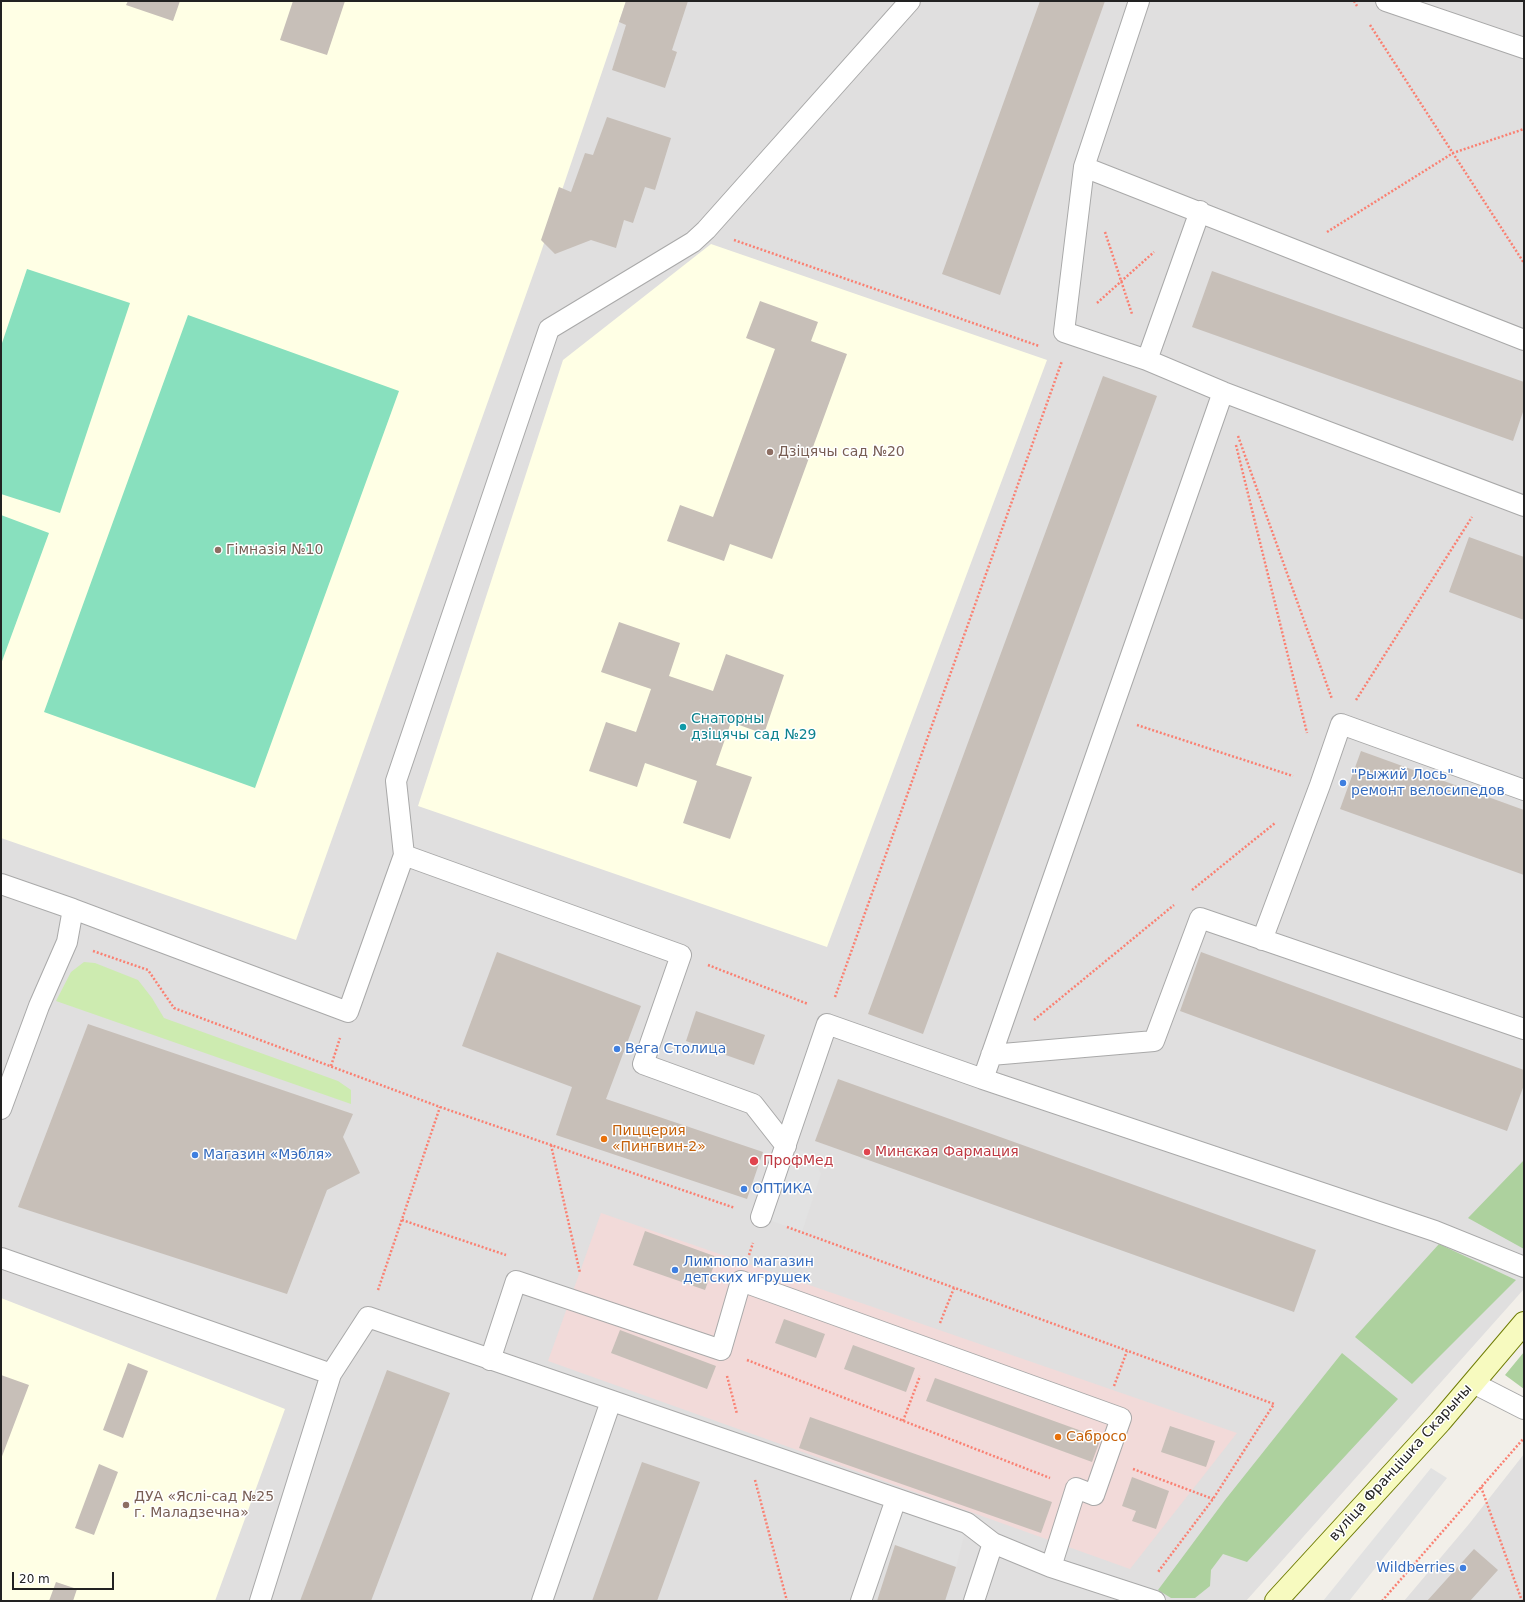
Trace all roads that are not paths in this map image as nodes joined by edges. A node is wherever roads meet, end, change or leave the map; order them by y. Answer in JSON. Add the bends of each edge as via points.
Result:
{"nodes":[{"id":1,"x":910,"y":1,"type":"edge"},
{"id":2,"x":1139,"y":1,"type":"edge"},
{"id":3,"x":1386,"y":1,"type":"edge"},
{"id":4,"x":1524,"y":48,"type":"edge"},
{"id":5,"x":1084,"y":167,"type":"junction"},
{"id":6,"x":1200,"y":211,"type":"junction"},
{"id":7,"x":1524,"y":340,"type":"edge"},
{"id":8,"x":1147,"y":360,"type":"junction"},
{"id":9,"x":1223,"y":392,"type":"junction"},
{"id":10,"x":1524,"y":506,"type":"edge"},
{"id":11,"x":1524,"y":790,"type":"edge"},
{"id":12,"x":404,"y":855,"type":"junction"},
{"id":13,"x":1,"y":884,"type":"edge"},
{"id":14,"x":73,"y":909,"type":"junction"},
{"id":15,"x":1262,"y":940,"type":"junction"},
{"id":16,"x":1524,"y":1028,"type":"edge"},
{"id":17,"x":991,"y":1055,"type":"junction"},
{"id":18,"x":983,"y":1080,"type":"junction"},
{"id":19,"x":1,"y":1110,"type":"edge"},
{"id":20,"x":786,"y":1146,"type":"junction"},
{"id":21,"x":761,"y":1218,"type":"road end"},
{"id":22,"x":1,"y":1258,"type":"edge"},
{"id":23,"x":1524,"y":1267,"type":"edge"},
{"id":24,"x":1524,"y":1323,"type":"edge"},
{"id":25,"x":490,"y":1360,"type":"junction"},
{"id":26,"x":331,"y":1374,"type":"junction"},
{"id":27,"x":1474,"y":1383,"type":"junction"},
{"id":28,"x":611,"y":1401,"type":"junction"},
{"id":29,"x":1524,"y":1409,"type":"edge"},
{"id":30,"x":896,"y":1499,"type":"junction"},
{"id":31,"x":993,"y":1543,"type":"junction"},
{"id":32,"x":1051,"y":1567,"type":"junction"},
{"id":33,"x":1147,"y":1599,"type":"edge"},
{"id":34,"x":260,"y":1601,"type":"edge"},
{"id":35,"x":542,"y":1601,"type":"edge"},
{"id":36,"x":861,"y":1601,"type":"edge"},
{"id":37,"x":974,"y":1601,"type":"edge"},
{"id":38,"x":1276,"y":1601,"type":"edge"}],
"edges":[{"from":1,"to":12,"type":"lane","via":[[693,242],[549,330],[396,781]]},
{"from":2,"to":5,"type":"lane"},
{"from":3,"to":4,"type":"lane"},
{"from":5,"to":6,"type":"lane"},
{"from":5,"to":8,"type":"lane","via":[[1064,332]]},
{"from":6,"to":7,"type":"lane"},
{"from":6,"to":8,"type":"lane"},
{"from":8,"to":9,"type":"lane"},
{"from":9,"to":10,"type":"lane"},
{"from":9,"to":17,"type":"lane"},
{"from":11,"to":15,"type":"lane","via":[[1341,724]]},
{"from":12,"to":14,"type":"lane","via":[[348,1012]]},
{"from":12,"to":20,"type":"lane","via":[[681,955],[643,1064],[753,1104]]},
{"from":13,"to":14,"type":"lane"},
{"from":14,"to":19,"type":"lane","via":[[66,942],[39,1006]]},
{"from":15,"to":16,"type":"lane"},
{"from":15,"to":17,"type":"lane","via":[[1200,918],[1154,1041]]},
{"from":17,"to":18,"type":"lane"},
{"from":18,"to":20,"type":"lane","via":[[828,1018]]},
{"from":18,"to":23,"type":"lane","via":[[1427,1228]]},
{"from":20,"to":21,"type":"lane"},
{"from":22,"to":26,"type":"lane"},
{"from":24,"to":27,"type":"main road","name":"вуліца Францішка Скарыны"},
{"from":25,"to":26,"type":"lane","via":[[368,1317]]},
{"from":25,"to":28,"type":"lane"},
{"from":25,"to":32,"type":"lane","via":[[516,1281],[721,1350],[741,1281],[1122,1418],[1094,1494],[1076,1488]]},
{"from":26,"to":34,"type":"lane"},
{"from":27,"to":29,"type":"lane"},
{"from":27,"to":38,"type":"main road","name":"вуліца Францішка Скарыны"},
{"from":28,"to":30,"type":"lane"},
{"from":28,"to":35,"type":"lane"},
{"from":30,"to":31,"type":"lane","via":[[967,1523]]},
{"from":30,"to":36,"type":"lane"},
{"from":31,"to":32,"type":"lane"},
{"from":31,"to":37,"type":"lane"},
{"from":32,"to":33,"type":"lane"}]}
